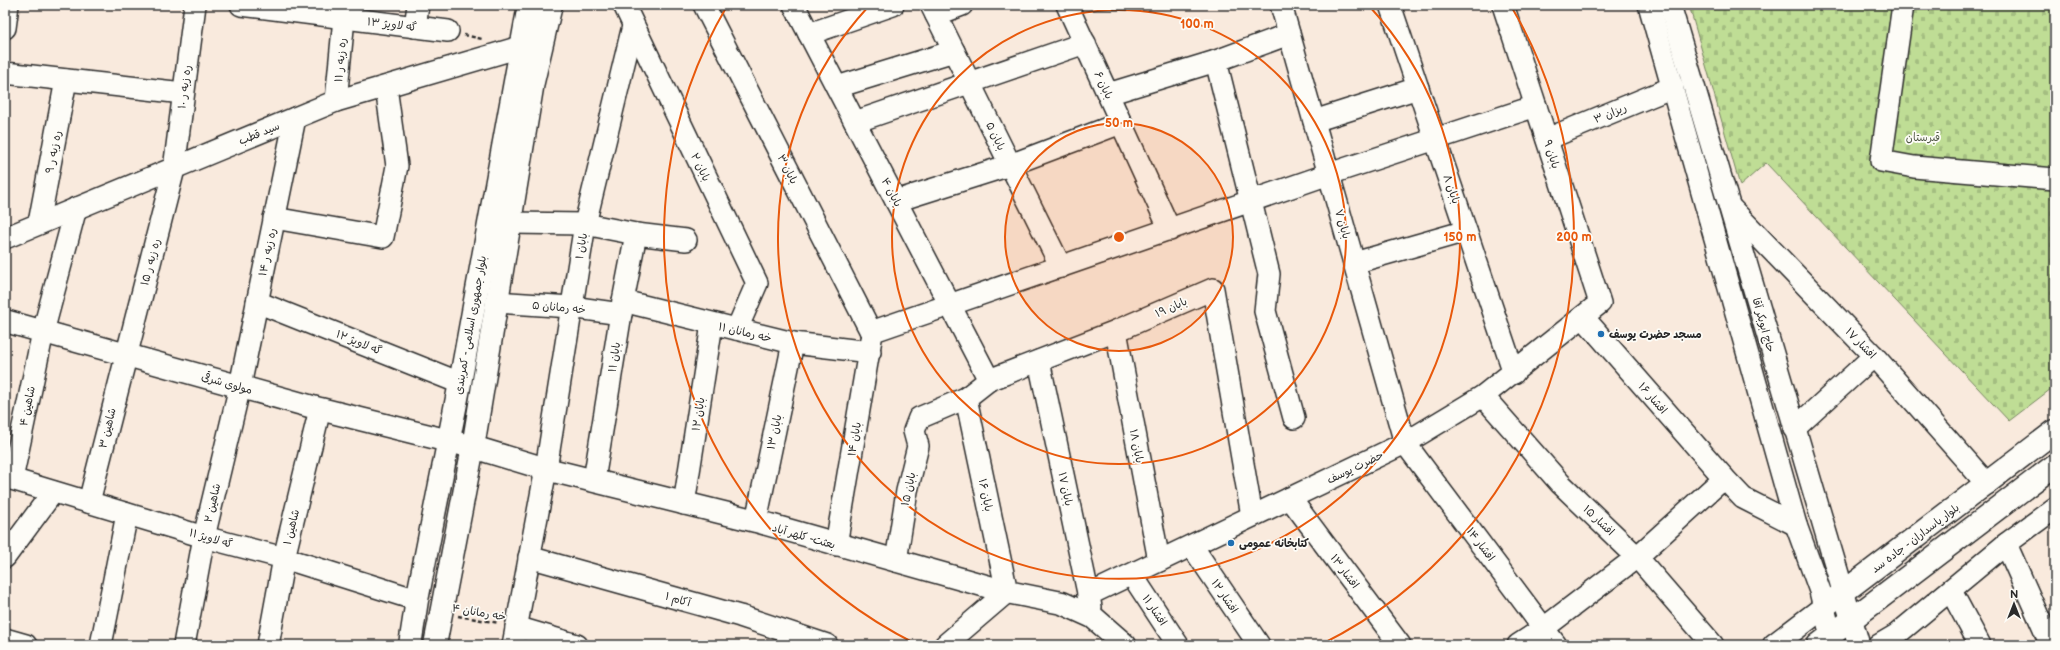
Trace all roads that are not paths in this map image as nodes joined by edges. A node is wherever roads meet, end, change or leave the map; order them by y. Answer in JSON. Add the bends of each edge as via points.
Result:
{"nodes":[{"id":1,"x":8,"y":5,"type":"edge"},
{"id":2,"x":195,"y":5,"type":"edge"},
{"id":3,"x":241,"y":5,"type":"edge"},
{"id":4,"x":418,"y":5,"type":"edge"},
{"id":5,"x":624,"y":5,"type":"edge"},
{"id":6,"x":704,"y":5,"type":"edge"},
{"id":7,"x":794,"y":5,"type":"edge"},
{"id":8,"x":893,"y":5,"type":"edge"},
{"id":9,"x":962,"y":5,"type":"edge"},
{"id":10,"x":1281,"y":5,"type":"edge"},
{"id":11,"x":1390,"y":5,"type":"edge"},
{"id":12,"x":1503,"y":5,"type":"edge"},
{"id":13,"x":1649,"y":5,"type":"edge"},
{"id":14,"x":1670,"y":5,"type":"edge"},
{"id":15,"x":1903,"y":5,"type":"edge"},
{"id":16,"x":1073,"y":6,"type":"edge"},
{"id":17,"x":528,"y":8,"type":"edge"},
{"id":18,"x":556,"y":8,"type":"edge"},
{"id":19,"x":933,"y":10,"type":"edge"},
{"id":20,"x":344,"y":18,"type":"junction"},
{"id":21,"x":633,"y":26,"type":"junction"},
{"id":22,"x":415,"y":27,"type":"junction"},
{"id":23,"x":5,"y":28,"type":"edge"},
{"id":24,"x":448,"y":31,"type":"dead end"},
{"id":25,"x":809,"y":34,"type":"junction"},
{"id":26,"x":1289,"y":34,"type":"junction"},
{"id":27,"x":1085,"y":44,"type":"junction"},
{"id":28,"x":520,"y":47,"type":"junction"},
{"id":29,"x":954,"y":51,"type":"junction"},
{"id":30,"x":1216,"y":61,"type":"junction"},
{"id":31,"x":5,"y":73,"type":"edge"},
{"id":32,"x":66,"y":80,"type":"junction"},
{"id":33,"x":523,"y":81,"type":"junction"},
{"id":34,"x":970,"y":84,"type":"junction"},
{"id":35,"x":386,"y":87,"type":"junction"},
{"id":36,"x":837,"y":87,"type":"junction"},
{"id":37,"x":1673,"y":87,"type":"junction"},
{"id":38,"x":1418,"y":88,"type":"junction"},
{"id":39,"x":183,"y":93,"type":"junction"},
{"id":40,"x":1108,"y":94,"type":"junction"},
{"id":41,"x":336,"y":101,"type":"junction"},
{"id":42,"x":1536,"y":106,"type":"junction"},
{"id":43,"x":295,"y":118,"type":"junction"},
{"id":44,"x":1314,"y":121,"type":"junction"},
{"id":45,"x":855,"y":122,"type":"junction"},
{"id":46,"x":1121,"y":124,"type":"junction"},
{"id":47,"x":1435,"y":139,"type":"junction"},
{"id":48,"x":1547,"y":139,"type":"junction"},
{"id":49,"x":1010,"y":165,"type":"junction"},
{"id":50,"x":174,"y":169,"type":"junction"},
{"id":51,"x":1329,"y":174,"type":"junction"},
{"id":52,"x":2055,"y":179,"type":"edge"},
{"id":53,"x":896,"y":201,"type":"junction"},
{"id":54,"x":1250,"y":203,"type":"junction"},
{"id":55,"x":1730,"y":206,"type":"junction"},
{"id":56,"x":76,"y":208,"type":"junction"},
{"id":57,"x":274,"y":218,"type":"junction"},
{"id":58,"x":39,"y":223,"type":"junction"},
{"id":59,"x":510,"y":223,"type":"junction"},
{"id":60,"x":585,"y":224,"type":"junction"},
{"id":61,"x":1170,"y":230,"type":"junction"},
{"id":62,"x":1466,"y":231,"type":"junction"},
{"id":63,"x":636,"y":234,"type":"junction"},
{"id":64,"x":5,"y":238,"type":"edge"},
{"id":65,"x":686,"y":240,"type":"dead end"},
{"id":66,"x":1354,"y":263,"type":"junction"},
{"id":67,"x":1061,"y":267,"type":"junction"},
{"id":68,"x":257,"y":302,"type":"junction"},
{"id":69,"x":497,"y":302,"type":"junction"},
{"id":70,"x":1600,"y":303,"type":"joint"},
{"id":71,"x":950,"y":306,"type":"junction"},
{"id":72,"x":571,"y":307,"type":"junction"},
{"id":73,"x":622,"y":307,"type":"junction"},
{"id":74,"x":1583,"y":317,"type":"junction"},
{"id":75,"x":5,"y":321,"type":"edge"},
{"id":76,"x":712,"y":324,"type":"junction"},
{"id":77,"x":737,"y":329,"type":"junction"},
{"id":78,"x":1116,"y":331,"type":"junction"},
{"id":79,"x":43,"y":332,"type":"junction"},
{"id":80,"x":870,"y":342,"type":"junction"},
{"id":81,"x":793,"y":343,"type":"junction"},
{"id":82,"x":126,"y":355,"type":"junction"},
{"id":83,"x":1874,"y":356,"type":"junction"},
{"id":84,"x":1039,"y":361,"type":"junction"},
{"id":85,"x":1514,"y":373,"type":"junction"},
{"id":86,"x":989,"y":380,"type":"junction"},
{"id":87,"x":460,"y":383,"type":"junction"},
{"id":88,"x":240,"y":386,"type":"junction"},
{"id":89,"x":1483,"y":396,"type":"junction"},
{"id":90,"x":966,"y":398,"type":"junction"},
{"id":91,"x":320,"y":409,"type":"junction"},
{"id":92,"x":919,"y":418,"type":"joint"},
{"id":93,"x":1294,"y":418,"type":"dead end"},
{"id":94,"x":1794,"y":429,"type":"junction"},
{"id":95,"x":2055,"y":431,"type":"edge"},
{"id":96,"x":449,"y":441,"type":"junction"},
{"id":97,"x":1405,"y":443,"type":"junction"},
{"id":98,"x":473,"y":447,"type":"junction"},
{"id":99,"x":2055,"y":465,"type":"edge"},
{"id":100,"x":546,"y":469,"type":"junction"},
{"id":101,"x":8,"y":478,"type":"edge"},
{"id":102,"x":1724,"y":478,"type":"junction"},
{"id":103,"x":594,"y":480,"type":"junction"},
{"id":104,"x":1988,"y":484,"type":"junction"},
{"id":105,"x":53,"y":492,"type":"junction"},
{"id":106,"x":1290,"y":498,"type":"junction"},
{"id":107,"x":89,"y":502,"type":"junction"},
{"id":108,"x":684,"y":504,"type":"junction"},
{"id":109,"x":2055,"y":508,"type":"edge"},
{"id":110,"x":127,"y":514,"type":"junction"},
{"id":111,"x":1252,"y":516,"type":"junction"},
{"id":112,"x":756,"y":521,"type":"junction"},
{"id":113,"x":1796,"y":525,"type":"junction"},
{"id":114,"x":14,"y":534,"type":"edge"},
{"id":115,"x":204,"y":537,"type":"junction"},
{"id":116,"x":2006,"y":544,"type":"junction"},
{"id":117,"x":836,"y":545,"type":"junction"},
{"id":118,"x":1192,"y":546,"type":"junction"},
{"id":119,"x":5,"y":557,"type":"edge"},
{"id":120,"x":529,"y":557,"type":"junction"},
{"id":121,"x":1637,"y":557,"type":"junction"},
{"id":122,"x":284,"y":558,"type":"junction"},
{"id":123,"x":896,"y":561,"type":"junction"},
{"id":124,"x":1159,"y":561,"type":"junction"},
{"id":125,"x":1132,"y":575,"type":"junction"},
{"id":126,"x":1951,"y":591,"type":"junction"},
{"id":127,"x":1007,"y":592,"type":"junction"},
{"id":128,"x":1842,"y":592,"type":"junction"},
{"id":129,"x":1088,"y":595,"type":"junction"},
{"id":130,"x":416,"y":600,"type":"junction"},
{"id":131,"x":1824,"y":606,"type":"junction"},
{"id":132,"x":1093,"y":617,"type":"junction"},
{"id":133,"x":1851,"y":620,"type":"junction"},
{"id":134,"x":1544,"y":628,"type":"junction"},
{"id":135,"x":515,"y":636,"type":"edge"},
{"id":136,"x":5,"y":638,"type":"edge"},
{"id":137,"x":1827,"y":642,"type":"edge"},
{"id":138,"x":1892,"y":642,"type":"edge"},
{"id":139,"x":26,"y":645,"type":"edge"},
{"id":140,"x":101,"y":645,"type":"edge"},
{"id":141,"x":184,"y":645,"type":"edge"},
{"id":142,"x":268,"y":645,"type":"edge"},
{"id":143,"x":410,"y":645,"type":"edge"},
{"id":144,"x":435,"y":645,"type":"edge"},
{"id":145,"x":577,"y":645,"type":"edge"},
{"id":146,"x":827,"y":645,"type":"edge"},
{"id":147,"x":945,"y":645,"type":"edge"},
{"id":148,"x":1125,"y":645,"type":"edge"},
{"id":149,"x":1178,"y":645,"type":"edge"},
{"id":150,"x":1259,"y":645,"type":"edge"},
{"id":151,"x":1400,"y":645,"type":"edge"},
{"id":152,"x":1518,"y":645,"type":"edge"},
{"id":153,"x":1556,"y":645,"type":"edge"},
{"id":154,"x":1713,"y":645,"type":"edge"},
{"id":155,"x":1774,"y":645,"type":"edge"},
{"id":156,"x":1859,"y":645,"type":"edge"},
{"id":157,"x":1980,"y":645,"type":"edge"},
{"id":158,"x":2051,"y":645,"type":"edge"}],
"edges":[{"from":1,"to":23,"type":"street"},
{"from":2,"to":39,"type":"street","name":"ره زبه ر ۱۰"},
{"from":3,"to":20,"type":"street","name":"گه لاویژ ۱۳"},
{"from":4,"to":22,"type":"street"},
{"from":5,"to":21,"type":"street","name":"بابان ۲"},
{"from":6,"to":80,"type":"street","name":"بابان ۳"},
{"from":7,"to":25,"type":"street","name":"بابان ۴"},
{"from":8,"to":25,"type":"street"},
{"from":9,"to":19,"type":"street"},
{"from":10,"to":26,"type":"street","name":"بابان ۷"},
{"from":11,"to":38,"type":"street","name":"بابان ۸"},
{"from":12,"to":42,"type":"street","name":"بابان ۹"},
{"from":13,"to":37,"type":"street","name":"حاج ابوبکر آقا"},
{"from":14,"to":55,"type":"street","name":"حاج ابوبکر آقا"},
{"from":15,"to":52,"type":"street","via":[[1881,161],[1914,167]]},
{"from":16,"to":27,"type":"street","name":"بابان ۶"},
{"from":17,"to":18,"type":"main road"},
{"from":17,"to":28,"type":"main road","name":"بلوار جمهوری اسلامی - کمربندی"},
{"from":18,"to":33,"type":"main road","name":"بلوار جمهوری اسلامی - کمربندی"},
{"from":19,"to":29,"type":"street","name":"بابان ۵"},
{"from":20,"to":22,"type":"street","name":"گه لاویژ ۱۳"},
{"from":20,"to":41,"type":"street","name":"ره زبه ر ۱۱"},
{"from":21,"to":60,"type":"street","name":"بابان ۱"},
{"from":21,"to":77,"type":"street","name":"بابان ۲","via":[[757,282]]},
{"from":22,"to":24,"type":"street","name":"گه لاویژ ۱۳"},
{"from":25,"to":36,"type":"street","name":"بابان ۴"},
{"from":26,"to":30,"type":"street"},
{"from":26,"to":44,"type":"street","name":"بابان ۷"},
{"from":27,"to":34,"type":"street"},
{"from":27,"to":40,"type":"street","name":"بابان ۶"},
{"from":28,"to":33,"type":"main road","name":"بلوار جمهوری اسلامی - کمربندی"},
{"from":28,"to":35,"type":"street","name":"سید قطب"},
{"from":29,"to":34,"type":"street","name":"بابان ۵"},
{"from":29,"to":36,"type":"street"},
{"from":30,"to":40,"type":"street"},
{"from":30,"to":54,"type":"street"},
{"from":31,"to":32,"type":"street"},
{"from":32,"to":39,"type":"street"},
{"from":32,"to":58,"type":"street","name":"ره زبه ر ۹"},
{"from":33,"to":59,"type":"main road","name":"بلوار جمهوری اسلامی - کمربندی"},
{"from":33,"to":87,"type":"main road","name":"بلوار جمهوری اسلامی - کمربندی"},
{"from":34,"to":45,"type":"street"},
{"from":34,"to":49,"type":"street","name":"بابان ۵"},
{"from":35,"to":41,"type":"street","name":"سید قطب"},
{"from":35,"to":57,"type":"street","via":[[397,166],[383,237]]},
{"from":36,"to":45,"type":"street","name":"بابان ۴"},
{"from":37,"to":48,"type":"street","name":"۳ ریزان"},
{"from":37,"to":113,"type":"street","name":"حاج ابوبکر آقا"},
{"from":38,"to":44,"type":"street"},
{"from":38,"to":47,"type":"street","name":"بابان ۸"},
{"from":39,"to":50,"type":"street","name":"ره زبه ر ۱۰"},
{"from":40,"to":46,"type":"street","name":"بابان ۶"},
{"from":41,"to":43,"type":"street","name":"سید قطب"},
{"from":42,"to":47,"type":"street"},
{"from":42,"to":48,"type":"street","name":"بابان ۹"},
{"from":43,"to":50,"type":"street","name":"سید قطب"},
{"from":43,"to":57,"type":"street","name":"ره زبه ر ۱۴"},
{"from":44,"to":51,"type":"street","name":"بابان ۷"},
{"from":45,"to":53,"type":"street","name":"بابان ۴"},
{"from":46,"to":49,"type":"street"},
{"from":46,"to":61,"type":"street","name":"بابان ۶"},
{"from":47,"to":51,"type":"street"},
{"from":47,"to":62,"type":"street","name":"بابان ۸"},
{"from":48,"to":70,"type":"street","name":"بابان ۹"},
{"from":49,"to":53,"type":"street"},
{"from":49,"to":67,"type":"street","name":"بابان ۵"},
{"from":50,"to":56,"type":"street","name":"سید قطب"},
{"from":50,"to":82,"type":"street","name":"ره زبه ر ۱۵"},
{"from":51,"to":54,"type":"street"},
{"from":51,"to":66,"type":"street","name":"بابان ۷"},
{"from":53,"to":71,"type":"street","name":"بابان ۴"},
{"from":54,"to":61,"type":"street"},
{"from":54,"to":93,"type":"street","via":[[1269,274],[1265,311]]},
{"from":55,"to":83,"type":"street","name":"افشار ۱۷"},
{"from":55,"to":94,"type":"street","name":"حاج ابوبکر آقا"},
{"from":56,"to":58,"type":"street","name":"سید قطب"},
{"from":56,"to":79,"type":"street","name":"شاهین ۴"},
{"from":57,"to":68,"type":"street","name":"ره زبه ر ۱۴"},
{"from":58,"to":64,"type":"street","name":"سید قطب"},
{"from":59,"to":60,"type":"street"},
{"from":59,"to":69,"type":"main road","name":"بلوار جمهوری اسلامی - کمربندی"},
{"from":60,"to":63,"type":"street"},
{"from":60,"to":72,"type":"street","name":"بابان ۱"},
{"from":61,"to":67,"type":"street"},
{"from":62,"to":66,"type":"street"},
{"from":62,"to":85,"type":"street","name":"بابان ۸"},
{"from":63,"to":65,"type":"street"},
{"from":63,"to":73,"type":"street","name":"بابان ۱۱"},
{"from":66,"to":97,"type":"street","name":"بابان ۷"},
{"from":67,"to":71,"type":"street"},
{"from":68,"to":87,"type":"street","name":"گه لاویژ ۱۲"},
{"from":68,"to":88,"type":"street","name":"ره زبه ر ۱۴"},
{"from":69,"to":72,"type":"street","name":"خه رمانان ۵"},
{"from":69,"to":98,"type":"main road","name":"بلوار جمهوری اسلامی - کمربندی"},
{"from":70,"to":74,"type":"street","name":"حضرت یوسف"},
{"from":71,"to":80,"type":"street"},
{"from":71,"to":86,"type":"street","name":"بابان ۴"},
{"from":72,"to":73,"type":"street","name":"خه رمانان ۵"},
{"from":72,"to":100,"type":"street","name":"بابان ۱"},
{"from":73,"to":76,"type":"street","name":"خه رمانان ۱۱"},
{"from":73,"to":103,"type":"street","name":"بابان ۱۱"},
{"from":74,"to":85,"type":"street","name":"حضرت یوسف"},
{"from":74,"to":102,"type":"street","name":"افشار ۱۶"},
{"from":75,"to":79,"type":"main road","name":"مولوی شرقی"},
{"from":76,"to":77,"type":"street","name":"خه رمانان ۱۱"},
{"from":76,"to":108,"type":"street","name":"بابان ۱۲"},
{"from":77,"to":81,"type":"street","name":"خه رمانان ۱۱"},
{"from":78,"to":84,"type":"street","name":"بابان ۱۹"},
{"from":78,"to":111,"type":"street","name":"بابان ۱۹","via":[[1213,289]]},
{"from":78,"to":124,"type":"street","name":"بابان ۱۸"},
{"from":79,"to":82,"type":"main road","name":"مولوی شرقی"},
{"from":79,"to":101,"type":"street","name":"شاهین ۴"},
{"from":80,"to":81,"type":"street","name":"خه رمانان ۱۱"},
{"from":80,"to":117,"type":"street","name":"بابان ۱۴"},
{"from":81,"to":112,"type":"street","name":"بابان ۱۳"},
{"from":82,"to":88,"type":"main road","name":"مولوی شرقی"},
{"from":82,"to":107,"type":"street","name":"شاهین ۳"},
{"from":83,"to":94,"type":"street"},
{"from":83,"to":104,"type":"street","name":"افشار ۱۷"},
{"from":84,"to":86,"type":"street","name":"بابان ۱۹"},
{"from":84,"to":129,"type":"street","name":"بابان ۱۷"},
{"from":85,"to":89,"type":"street","name":"حضرت یوسف"},
{"from":86,"to":90,"type":"street","name":"بابان ۱۹"},
{"from":87,"to":96,"type":"main road","name":"بلوار جمهوری اسلامی - کمربندی"},
{"from":88,"to":91,"type":"main road","name":"مولوی شرقی"},
{"from":88,"to":115,"type":"street","name":"شاهین ۲"},
{"from":89,"to":97,"type":"street","name":"حضرت یوسف"},
{"from":89,"to":121,"type":"street","name":"افشار ۱۵","via":[[1560,483]]},
{"from":90,"to":92,"type":"street","name":"بابان ۱۹"},
{"from":90,"to":127,"type":"street","name":"بابان ۱۶"},
{"from":91,"to":96,"type":"main road","name":"مولوی شرقی"},
{"from":91,"to":122,"type":"street","name":"شاهین ۱"},
{"from":92,"to":123,"type":"street","name":"بابان ۱۵","via":[[914,431],[918,446],[907,491]]},
{"from":94,"to":128,"type":"street","name":"حاج ابوبکر آقا"},
{"from":95,"to":104,"type":"main road","name":"بلوار پاسداران - جاده سد"},
{"from":96,"to":98,"type":"main road","name":"مولوی شرقی"},
{"from":96,"to":130,"type":"main road","name":"بلوار جمهوری اسلامی - کمربندی"},
{"from":97,"to":106,"type":"street","name":"حضرت یوسف"},
{"from":97,"to":134,"type":"street","name":"افشار ۱۴"},
{"from":98,"to":100,"type":"main road","name":"بعثت- کلهر آباد"},
{"from":98,"to":144,"type":"main road","name":"بلوار جمهوری اسلامی - کمربندی"},
{"from":99,"to":133,"type":"main road"},
{"from":100,"to":103,"type":"main road","name":"بعثت- کلهر آباد"},
{"from":100,"to":120,"type":"street","name":"بابان ۱"},
{"from":101,"to":105,"type":"street","name":"گه لاویژ ۱۱"},
{"from":102,"to":113,"type":"street","name":"افشار ۱۶","via":[[1743,498]]},
{"from":102,"to":121,"type":"street"},
{"from":103,"to":108,"type":"main road","name":"بعثت- کلهر آباد"},
{"from":104,"to":128,"type":"main road","name":"بلوار پاسداران - جاده سد"},
{"from":105,"to":107,"type":"street","name":"گه لاویژ ۱۱"},
{"from":105,"to":114,"type":"street"},
{"from":106,"to":111,"type":"street","name":"حضرت یوسف"},
{"from":106,"to":151,"type":"street","name":"افشار ۱۳"},
{"from":107,"to":110,"type":"street","name":"گه لاویژ ۱۱"},
{"from":108,"to":112,"type":"main road","name":"بعثت- کلهر آباد"},
{"from":109,"to":116,"type":"street"},
{"from":110,"to":115,"type":"street","name":"گه لاویژ ۱۱"},
{"from":110,"to":140,"type":"street"},
{"from":111,"to":118,"type":"street","name":"حضرت یوسف"},
{"from":112,"to":117,"type":"main road","name":"بعثت- کلهر آباد"},
{"from":113,"to":131,"type":"street","name":"حاج ابوبکر آقا"},
{"from":114,"to":119,"type":"street"},
{"from":115,"to":122,"type":"street","name":"گه لاویژ ۱۱"},
{"from":115,"to":141,"type":"street","name":"شاهین ۲"},
{"from":116,"to":126,"type":"street"},
{"from":116,"to":158,"type":"street"},
{"from":117,"to":123,"type":"main road","name":"بعثت- کلهر آباد"},
{"from":118,"to":124,"type":"street","name":"حضرت یوسف"},
{"from":118,"to":150,"type":"street","name":"افشار ۱۲"},
{"from":120,"to":135,"type":"street","name":"بابان ۱"},
{"from":120,"to":146,"type":"street","name":"آکام ۱","via":[[740,616]]},
{"from":121,"to":134,"type":"street"},
{"from":121,"to":154,"type":"street","name":"افشار ۱۵"},
{"from":122,"to":130,"type":"street","name":"گه لاویژ ۱۱"},
{"from":122,"to":142,"type":"street","name":"شاهین ۱"},
{"from":123,"to":127,"type":"main road","name":"بعثت- کلهر آباد"},
{"from":124,"to":125,"type":"street","name":"حضرت یوسف"},
{"from":125,"to":129,"type":"street","name":"حضرت یوسف"},
{"from":125,"to":149,"type":"street","name":"افشار ۱۱"},
{"from":126,"to":138,"type":"street"},
{"from":126,"to":157,"type":"street"},
{"from":127,"to":132,"type":"main road","name":"بعثت- کلهر آباد","via":[[1062,603]]},
{"from":127,"to":147,"type":"street"},
{"from":128,"to":131,"type":"main road","name":"بلوار پاسداران - جاده سد"},
{"from":128,"to":133,"type":"street","name":"حاج ابوبکر آقا"},
{"from":129,"to":132,"type":"street","name":"بابان ۱۷"},
{"from":130,"to":143,"type":"main road","name":"بلوار جمهوری اسلامی - کمربندی"},
{"from":131,"to":137,"type":"street","name":"حاج ابوبکر آقا"},
{"from":131,"to":155,"type":"main road","name":"بلوار پاسداران - جاده سد"},
{"from":132,"to":148,"type":"main road","name":"بعثت- کلهر آباد"},
{"from":133,"to":137,"type":"main road"},
{"from":133,"to":156,"type":"street","name":"حاج ابوبکر آقا"},
{"from":134,"to":152,"type":"street"},
{"from":134,"to":153,"type":"street","name":"افشار ۱۴"},
{"from":135,"to":145,"type":"street"},
{"from":136,"to":139,"type":"street"}]}
